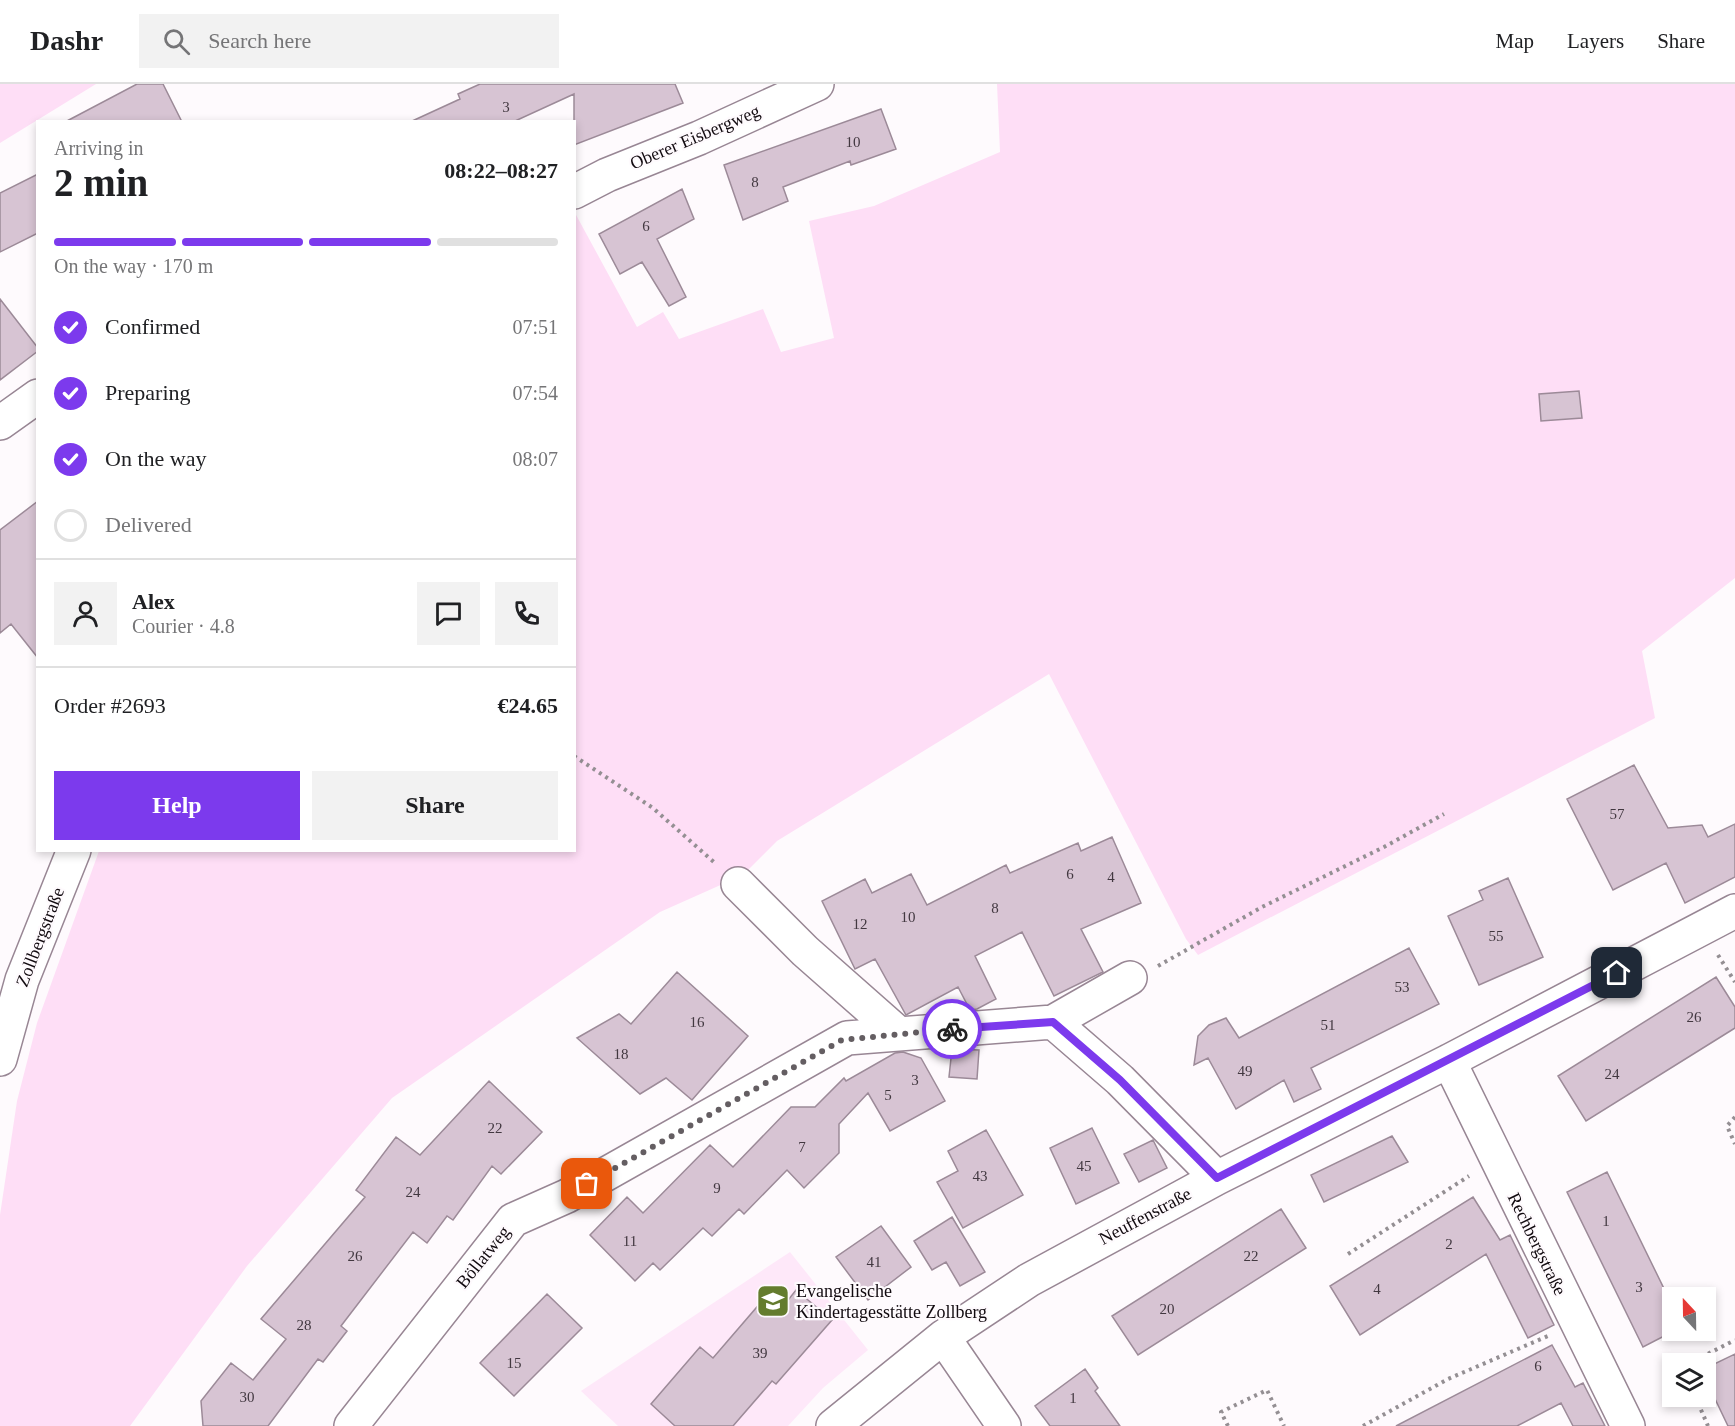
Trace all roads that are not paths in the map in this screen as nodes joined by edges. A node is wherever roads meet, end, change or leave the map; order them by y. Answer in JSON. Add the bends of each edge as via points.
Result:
{"nodes":[{"id":1,"x":817,"y":84,"type":"edge"},
{"id":2,"x":576,"y":191,"type":"edge"},
{"id":3,"x":36,"y":397,"type":"edge"},
{"id":4,"x":0,"y":423,"type":"edge"},
{"id":5,"x":73,"y":852,"type":"edge"},
{"id":6,"x":738,"y":884,"type":"road end"},
{"id":7,"x":1735,"y":911,"type":"edge"},
{"id":8,"x":1130,"y":978,"type":"road end"},
{"id":9,"x":1053,"y":1022,"type":"junction"},
{"id":10,"x":898,"y":1033,"type":"junction"},
{"id":11,"x":0,"y":1059,"type":"edge"},
{"id":12,"x":1449,"y":1061,"type":"junction"},
{"id":13,"x":1217,"y":1178,"type":"junction"},
{"id":14,"x":943,"y":1337,"type":"junction"},
{"id":15,"x":351,"y":1426,"type":"edge"},
{"id":16,"x":833,"y":1426,"type":"edge"},
{"id":17,"x":1004,"y":1426,"type":"edge"},
{"id":18,"x":1628,"y":1426,"type":"edge"}],
"edges":[{"from":1,"to":2,"type":"street","name":"Oberer Eisbergweg"},
{"from":3,"to":4,"type":"street"},
{"from":5,"to":11,"type":"street","name":"Zollbergstraße","via":[[22,980]]},
{"from":6,"to":10,"type":"street","via":[[805,951]]},
{"from":7,"to":12,"type":"street","name":"Neuffenstraße"},
{"from":8,"to":9,"type":"street"},
{"from":9,"to":10,"type":"street","name":"Böllatweg"},
{"from":9,"to":13,"type":"street","via":[[1120,1080]]},
{"from":10,"to":15,"type":"street","name":"Böllatweg","via":[[842,1040],[567,1196],[513,1220]]},
{"from":12,"to":13,"type":"street","name":"Neuffenstraße"},
{"from":12,"to":18,"type":"street","name":"Rechbergstraße"},
{"from":13,"to":14,"type":"street","name":"Neuffenstraße","via":[[1029,1280]]},
{"from":14,"to":16,"type":"street","name":"Neuffenstraße"},
{"from":14,"to":17,"type":"street"}]}
